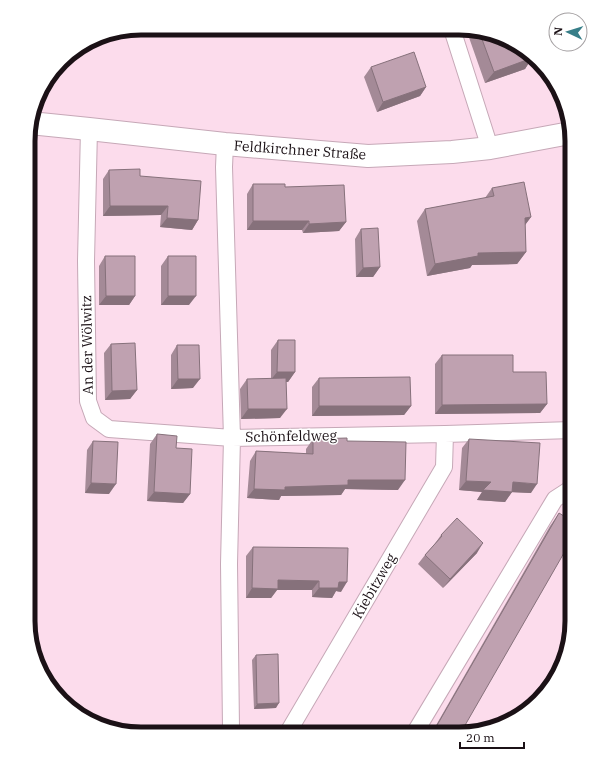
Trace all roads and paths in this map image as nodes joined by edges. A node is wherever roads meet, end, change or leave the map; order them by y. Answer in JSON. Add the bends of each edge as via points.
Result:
{"nodes":[{"id":1,"x":454,"y":35,"type":"edge"},
{"id":2,"x":36,"y":124,"type":"edge"},
{"id":3,"x":90,"y":129,"type":"junction"},
{"id":4,"x":565,"y":134,"type":"edge"},
{"id":5,"x":225,"y":144,"type":"junction"},
{"id":6,"x":490,"y":148,"type":"junction"},
{"id":7,"x":565,"y":430,"type":"edge"},
{"id":8,"x":444,"y":434,"type":"junction"},
{"id":9,"x":232,"y":438,"type":"junction"},
{"id":10,"x":565,"y":493,"type":"edge"},
{"id":11,"x":231,"y":727,"type":"edge"},
{"id":12,"x":291,"y":727,"type":"edge"},
{"id":13,"x":418,"y":727,"type":"edge"}],
"edges":[{"from":1,"to":6,"type":"street"},
{"from":2,"to":3,"type":"main road","name":"Feldkirchner Straße"},
{"from":3,"to":5,"type":"main road","name":"Feldkirchner Straße"},
{"from":3,"to":9,"type":"street","name":"An der Wölwitz","via":[[86,261],[88,401],[94,418],[109,428]]},
{"from":4,"to":6,"type":"main road","name":"Feldkirchner Straße"},
{"from":5,"to":6,"type":"main road","name":"Feldkirchner Straße","via":[[368,156]]},
{"from":5,"to":9,"type":"street","name":"Schönfeldweg"},
{"from":7,"to":8,"type":"street","name":"Schönfeldweg"},
{"from":8,"to":9,"type":"street","name":"Schönfeldweg"},
{"from":8,"to":12,"type":"street","name":"Kiebitzweg","via":[[444,467]]},
{"from":9,"to":11,"type":"street","via":[[229,564]]},
{"from":10,"to":13,"type":"street","via":[[555,499]]}]}
